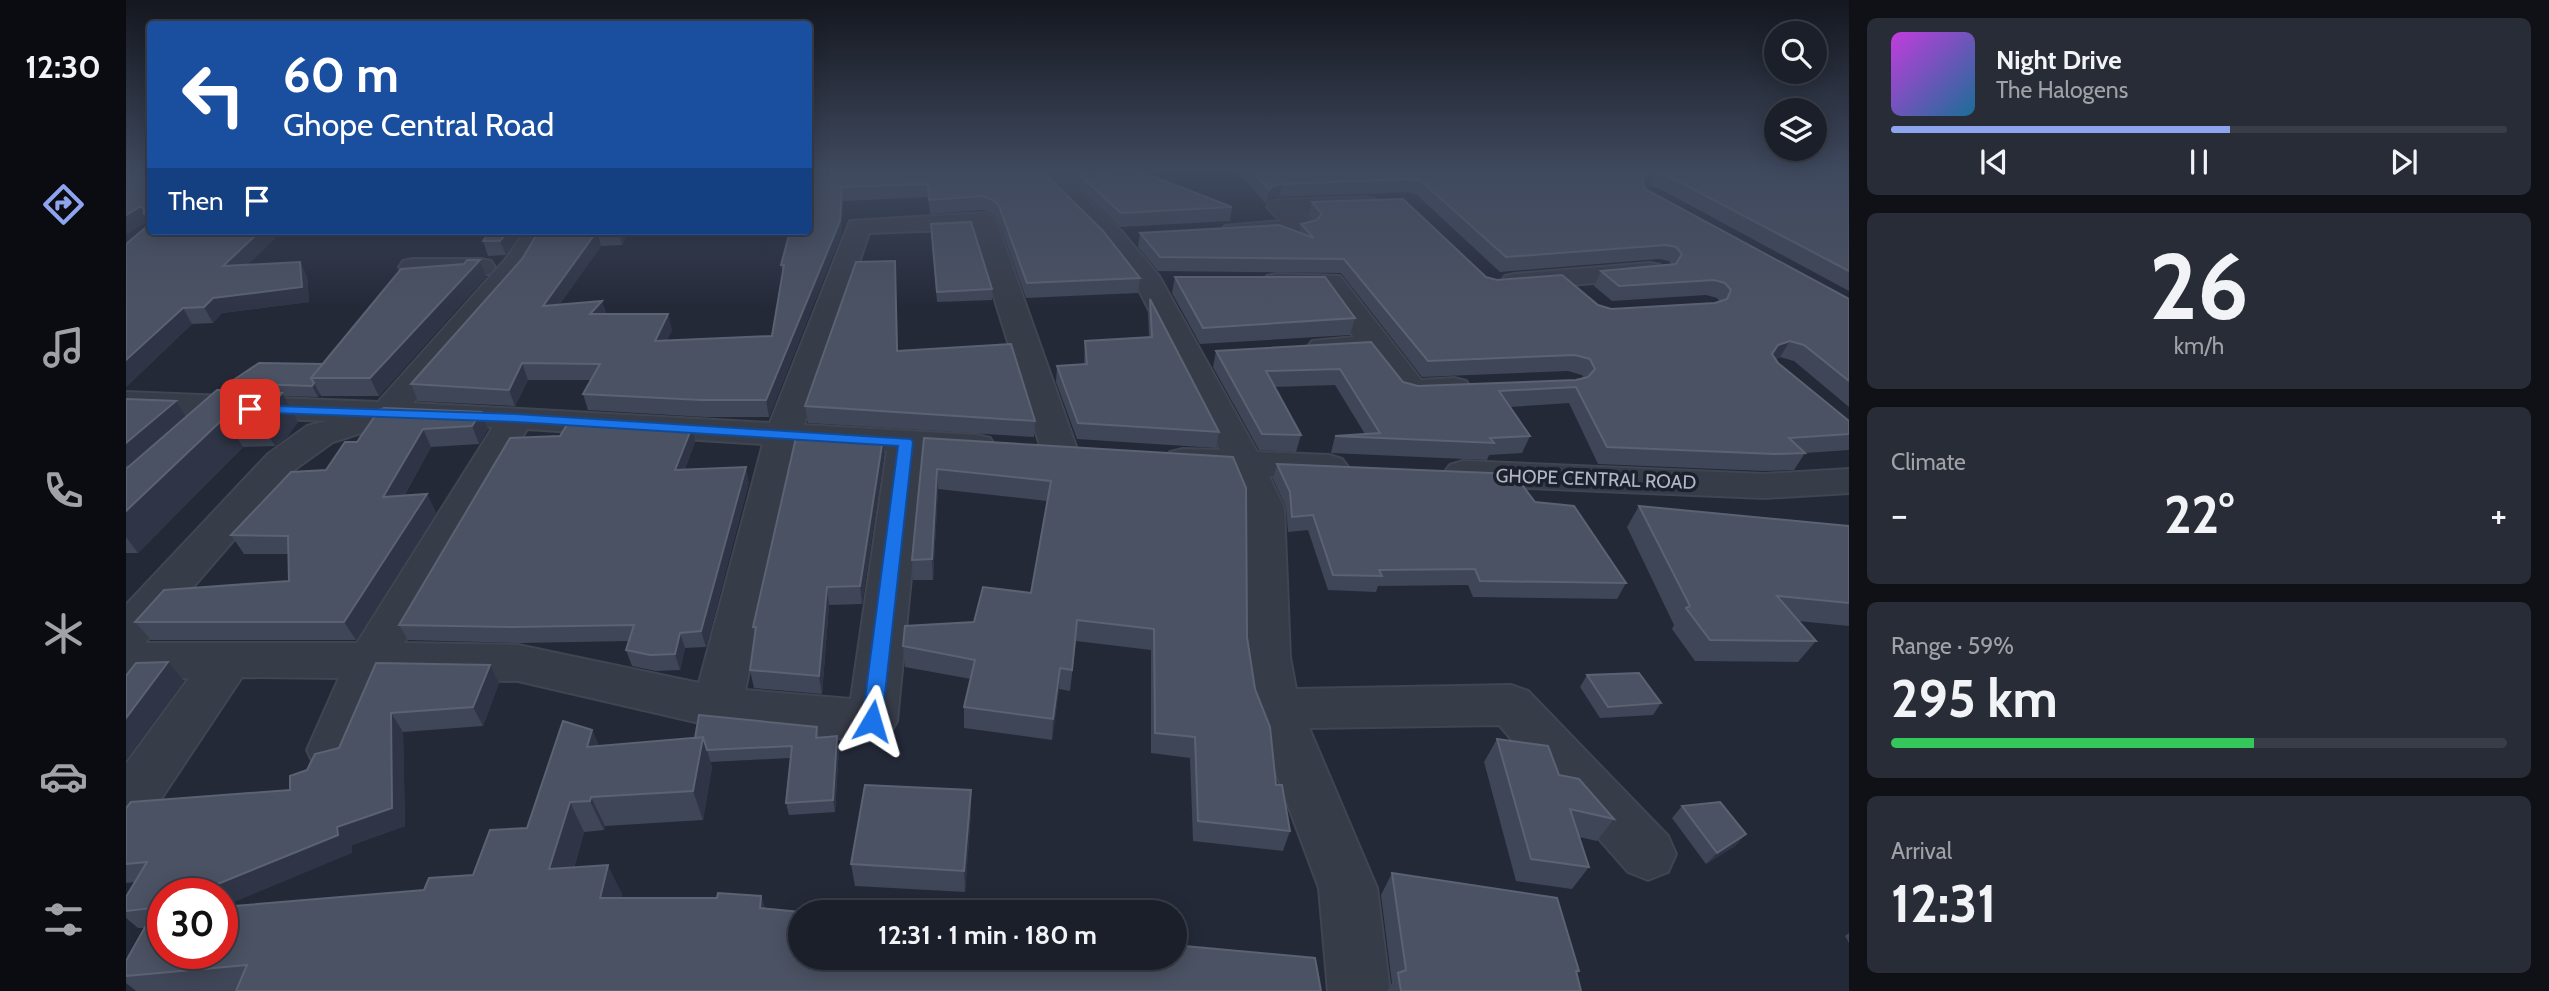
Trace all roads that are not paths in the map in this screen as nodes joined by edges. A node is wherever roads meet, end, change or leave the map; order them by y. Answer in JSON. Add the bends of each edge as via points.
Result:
{"nodes":[{"id":1,"x":1099,"y":215,"type":"edge"},
{"id":2,"x":1289,"y":215,"type":"edge"},
{"id":3,"x":1209,"y":233,"type":"edge"},
{"id":4,"x":532,"y":241,"type":"edge"},
{"id":5,"x":515,"y":266,"type":"junction"},
{"id":6,"x":413,"y":267,"type":"edge"},
{"id":7,"x":1658,"y":270,"type":"edge"},
{"id":8,"x":1563,"y":278,"type":"junction"},
{"id":9,"x":1246,"y":282,"type":"edge"},
{"id":10,"x":1492,"y":284,"type":"edge"},
{"id":11,"x":1594,"y":304,"type":"edge"},
{"id":12,"x":1376,"y":345,"type":"junction"},
{"id":13,"x":1296,"y":350,"type":"edge"},
{"id":14,"x":1490,"y":387,"type":"edge"},
{"id":15,"x":126,"y":402,"type":"edge"},
{"id":16,"x":223,"y":408,"type":"junction"},
{"id":17,"x":386,"y":414,"type":"junction"},
{"id":18,"x":516,"y":418,"type":"junction"},
{"id":19,"x":194,"y":434,"type":"edge"},
{"id":20,"x":783,"y":434,"type":"junction"},
{"id":21,"x":906,"y":442,"type":"junction"},
{"id":22,"x":1152,"y":458,"type":"edge"},
{"id":23,"x":1245,"y":464,"type":"junction"},
{"id":24,"x":1368,"y":469,"type":"edge"},
{"id":25,"x":1436,"y":472,"type":"edge"},
{"id":26,"x":1849,"y":481,"type":"edge"},
{"id":27,"x":126,"y":634,"type":"edge"},
{"id":28,"x":229,"y":659,"type":"junction"},
{"id":29,"x":371,"y":660,"type":"junction"},
{"id":30,"x":126,"y":661,"type":"edge"},
{"id":31,"x":718,"y":707,"type":"junction"},
{"id":32,"x":1276,"y":709,"type":"junction"},
{"id":33,"x":332,"y":750,"type":"edge"},
{"id":34,"x":126,"y":806,"type":"edge"},
{"id":35,"x":1648,"y":854,"type":"dead end"},
{"id":36,"x":1359,"y":991,"type":"edge"}],
"edges":[{"from":1,"to":23,"type":"street","via":[[1127,237],[1163,282],[1201,356]]},
{"from":2,"to":3,"type":"street","via":[[1304,228]]},
{"from":4,"to":5,"type":"street"},
{"from":5,"to":6,"type":"street"},
{"from":5,"to":17,"type":"street"},
{"from":7,"to":8,"type":"street"},
{"from":8,"to":10,"type":"street"},
{"from":8,"to":11,"type":"street"},
{"from":9,"to":12,"type":"street","via":[[1330,282]]},
{"from":12,"to":13,"type":"street"},
{"from":12,"to":14,"type":"street","via":[[1412,390]]},
{"from":15,"to":16,"type":"street"},
{"from":16,"to":17,"type":"street"},
{"from":16,"to":19,"type":"street"},
{"from":17,"to":18,"type":"street"},
{"from":17,"to":27,"type":"street","via":[[320,434],[281,462]]},
{"from":18,"to":20,"type":"street"},
{"from":18,"to":29,"type":"street"},
{"from":20,"to":21,"type":"street"},
{"from":20,"to":21,"type":"street","via":[[859,226],[983,221],[1073,453]]},
{"from":20,"to":31,"type":"street"},
{"from":21,"to":31,"type":"street","via":[[872,721]]},
{"from":22,"to":23,"type":"street"},
{"from":23,"to":24,"type":"street"},
{"from":23,"to":32,"type":"street","via":[[1264,508],[1268,657]]},
{"from":25,"to":26,"type":"street","name":"GHOPE CENTRAL ROAD","via":[[1764,486]]},
{"from":28,"to":29,"type":"street"},
{"from":28,"to":30,"type":"street"},
{"from":28,"to":34,"type":"street"},
{"from":29,"to":31,"type":"street","via":[[518,663]]},
{"from":29,"to":33,"type":"street"},
{"from":32,"to":35,"type":"street","via":[[1511,705]]},
{"from":32,"to":36,"type":"street","via":[[1348,888]]}]}
